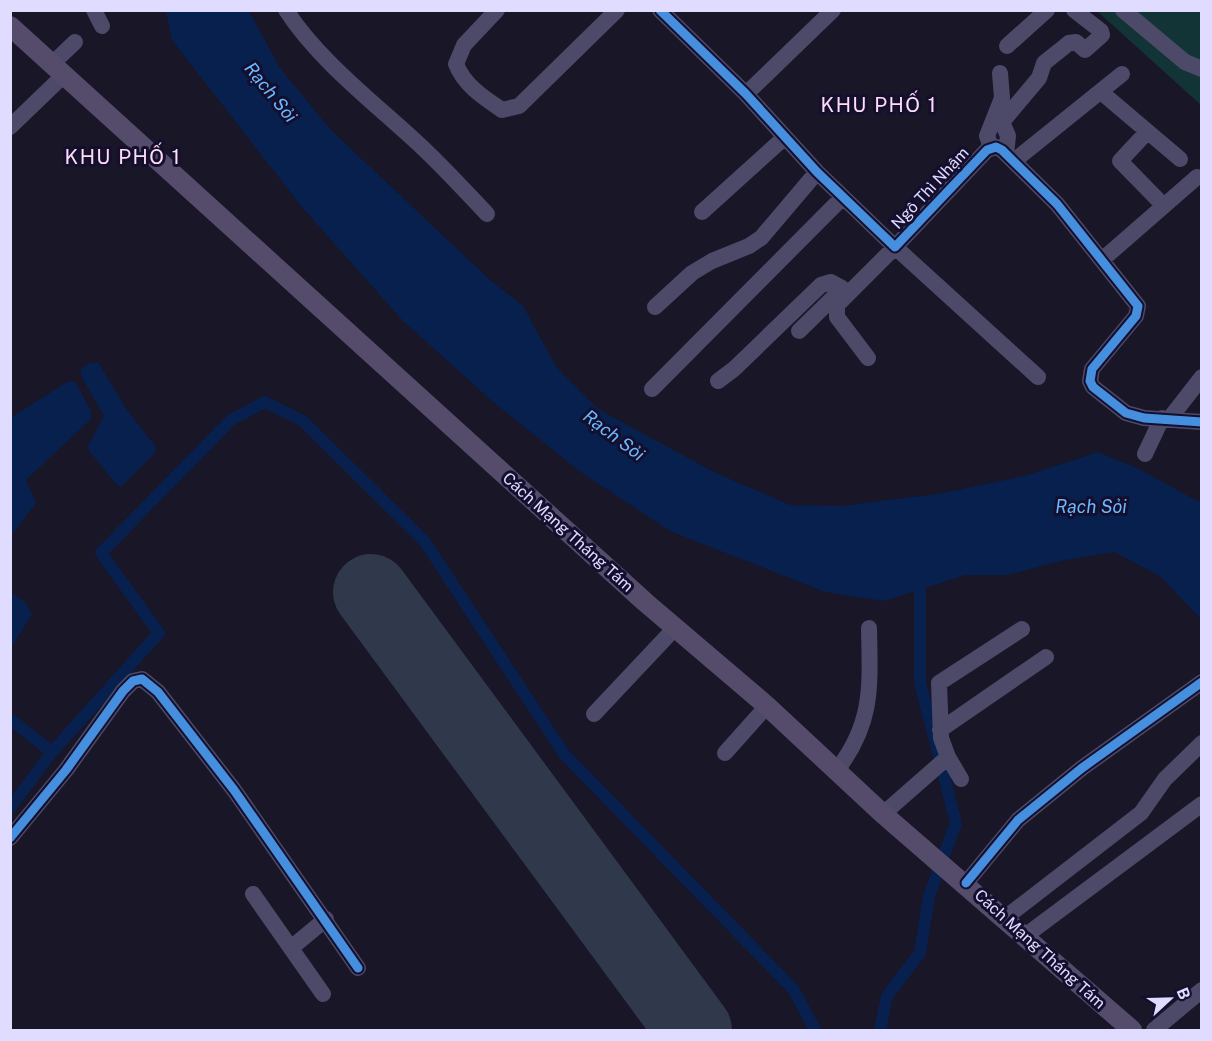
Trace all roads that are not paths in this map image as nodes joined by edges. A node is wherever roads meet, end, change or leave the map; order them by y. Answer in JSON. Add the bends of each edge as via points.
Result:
{"nodes":[{"id":1,"x":94,"y":10,"type":"edge"},
{"id":2,"x":286,"y":10,"type":"edge"},
{"id":3,"x":497,"y":10,"type":"edge"},
{"id":4,"x":617,"y":10,"type":"edge"},
{"id":5,"x":660,"y":10,"type":"edge"},
{"id":6,"x":833,"y":10,"type":"edge"},
{"id":7,"x":1047,"y":10,"type":"edge"},
{"id":8,"x":1074,"y":10,"type":"edge"},
{"id":9,"x":1123,"y":10,"type":"edge"},
{"id":10,"x":10,"y":26,"type":"edge"},
{"id":11,"x":102,"y":26,"type":"dead end"},
{"id":12,"x":75,"y":42,"type":"dead end"},
{"id":13,"x":1007,"y":46,"type":"dead end"},
{"id":14,"x":1202,"y":69,"type":"edge"},
{"id":15,"x":58,"y":70,"type":"junction"},
{"id":16,"x":1000,"y":73,"type":"dead end"},
{"id":17,"x":1122,"y":74,"type":"dead end"},
{"id":18,"x":1101,"y":92,"type":"junction"},
{"id":19,"x":746,"y":94,"type":"junction"},
{"id":20,"x":10,"y":127,"type":"edge"},
{"id":21,"x":1147,"y":132,"type":"junction"},
{"id":22,"x":785,"y":137,"type":"junction"},
{"id":23,"x":1004,"y":154,"type":"junction"},
{"id":24,"x":1180,"y":159,"type":"dead end"},
{"id":25,"x":817,"y":172,"type":"junction"},
{"id":26,"x":1197,"y":177,"type":"dead end"},
{"id":27,"x":843,"y":197,"type":"junction"},
{"id":28,"x":1164,"y":206,"type":"junction"},
{"id":29,"x":702,"y":212,"type":"dead end"},
{"id":30,"x":488,"y":214,"type":"dead end"},
{"id":31,"x":892,"y":244,"type":"junction"},
{"id":32,"x":1102,"y":259,"type":"junction"},
{"id":33,"x":842,"y":288,"type":"junction"},
{"id":34,"x":655,"y":307,"type":"dead end"},
{"id":35,"x":800,"y":331,"type":"dead end"},
{"id":36,"x":868,"y":358,"type":"dead end"},
{"id":37,"x":1038,"y":377,"type":"dead end"},
{"id":38,"x":1202,"y":377,"type":"edge"},
{"id":39,"x":718,"y":381,"type":"dead end"},
{"id":40,"x":651,"y":390,"type":"dead end"},
{"id":41,"x":1166,"y":418,"type":"junction"},
{"id":42,"x":1202,"y":422,"type":"edge"},
{"id":43,"x":1145,"y":454,"type":"dead end"},
{"id":44,"x":675,"y":628,"type":"junction"},
{"id":45,"x":869,"y":628,"type":"dead end"},
{"id":46,"x":1022,"y":629,"type":"dead end"},
{"id":47,"x":1046,"y":657,"type":"dead end"},
{"id":48,"x":1202,"y":682,"type":"edge"},
{"id":49,"x":767,"y":706,"type":"junction"},
{"id":50,"x":594,"y":714,"type":"dead end"},
{"id":51,"x":940,"y":730,"type":"junction"},
{"id":52,"x":1202,"y":742,"type":"edge"},
{"id":53,"x":725,"y":753,"type":"dead end"},
{"id":54,"x":941,"y":762,"type":"junction"},
{"id":55,"x":837,"y":770,"type":"junction"},
{"id":56,"x":961,"y":779,"type":"dead end"},
{"id":57,"x":1202,"y":804,"type":"edge"},
{"id":58,"x":883,"y":813,"type":"junction"},
{"id":59,"x":10,"y":838,"type":"edge"},
{"id":60,"x":963,"y":882,"type":"junction"},
{"id":61,"x":253,"y":894,"type":"dead end"},
{"id":62,"x":1005,"y":918,"type":"junction"},
{"id":63,"x":326,"y":919,"type":"junction"},
{"id":64,"x":1025,"y":936,"type":"junction"},
{"id":65,"x":291,"y":948,"type":"junction"},
{"id":66,"x":358,"y":968,"type":"dead end"},
{"id":67,"x":1202,"y":990,"type":"edge"},
{"id":68,"x":323,"y":994,"type":"dead end"},
{"id":69,"x":1132,"y":1030,"type":"edge"},
{"id":70,"x":1154,"y":1030,"type":"edge"}],
"edges":[{"from":1,"to":11,"type":"street"},
{"from":2,"to":30,"type":"street","via":[[300,32]]},
{"from":3,"to":4,"type":"street","via":[[464,45],[456,64],[460,74],[480,94],[502,110],[519,106]]},
{"from":5,"to":19,"type":"street","name":"Ngô Thì Nhậm"},
{"from":6,"to":19,"type":"street"},
{"from":7,"to":13,"type":"street"},
{"from":8,"to":23,"type":"street","via":[[1102,35],[1087,50],[1076,42],[1069,43],[1041,66],[1039,78],[1002,122],[1008,136]]},
{"from":9,"to":14,"type":"street","via":[[1185,62]]},
{"from":10,"to":15,"type":"main road","name":"Cách Mạng Tháng Tám"},
{"from":12,"to":15,"type":"street"},
{"from":15,"to":20,"type":"street"},
{"from":15,"to":44,"type":"main road","name":"Cách Mạng Tháng Tám"},
{"from":16,"to":23,"type":"street","via":[[1002,98],[987,136]]},
{"from":17,"to":18,"type":"street","name":"Ngô Thì Nhậm"},
{"from":18,"to":21,"type":"street"},
{"from":18,"to":23,"type":"street","name":"Ngô Thì Nhậm"},
{"from":19,"to":22,"type":"street","name":"Ngô Thì Nhậm"},
{"from":21,"to":24,"type":"street"},
{"from":21,"to":28,"type":"street","via":[[1120,161]]},
{"from":22,"to":25,"type":"street","name":"Ngô Thì Nhậm"},
{"from":22,"to":29,"type":"street"},
{"from":23,"to":31,"type":"street","name":"Ngô Thì Nhậm"},
{"from":23,"to":32,"type":"street","via":[[1057,204]]},
{"from":25,"to":27,"type":"street","name":"Ngô Thì Nhậm"},
{"from":25,"to":34,"type":"street","via":[[761,238],[693,273]]},
{"from":26,"to":28,"type":"street"},
{"from":27,"to":31,"type":"street","name":"Ngô Thì Nhậm"},
{"from":27,"to":40,"type":"street"},
{"from":28,"to":32,"type":"street"},
{"from":31,"to":33,"type":"street"},
{"from":31,"to":36,"type":"street","via":[[837,304],[837,317]]},
{"from":31,"to":37,"type":"street"},
{"from":32,"to":41,"type":"street","via":[[1134,299],[1139,312],[1092,369],[1090,381],[1126,413]]},
{"from":33,"to":35,"type":"street"},
{"from":33,"to":39,"type":"street","via":[[831,282],[821,285]]},
{"from":38,"to":41,"type":"street"},
{"from":41,"to":42,"type":"street"},
{"from":41,"to":43,"type":"street"},
{"from":44,"to":49,"type":"main road","name":"Cách Mạng Tháng Tám"},
{"from":44,"to":50,"type":"street"},
{"from":45,"to":55,"type":"street","via":[[870,695],[860,733]]},
{"from":46,"to":51,"type":"street","via":[[939,682]]},
{"from":47,"to":51,"type":"street"},
{"from":48,"to":60,"type":"street","via":[[1082,768],[1018,820]]},
{"from":49,"to":53,"type":"street"},
{"from":49,"to":55,"type":"main road","name":"Cách Mạng Tháng Tám"},
{"from":51,"to":54,"type":"street"},
{"from":52,"to":62,"type":"street","via":[[1165,779],[1141,813]]},
{"from":54,"to":56,"type":"street"},
{"from":54,"to":58,"type":"street"},
{"from":55,"to":58,"type":"main road","name":"Cách Mạng Tháng Tám"},
{"from":57,"to":64,"type":"street"},
{"from":58,"to":60,"type":"main road","name":"Cách Mạng Tháng Tám"},
{"from":59,"to":63,"type":"street","via":[[123,691],[133,681],[142,679],[158,692],[234,790]]},
{"from":60,"to":62,"type":"main road","name":"Cách Mạng Tháng Tám"},
{"from":61,"to":65,"type":"street"},
{"from":62,"to":64,"type":"main road","name":"Cách Mạng Tháng Tám"},
{"from":63,"to":65,"type":"street"},
{"from":63,"to":66,"type":"street"},
{"from":64,"to":69,"type":"main road","name":"Cách Mạng Tháng Tám"},
{"from":65,"to":68,"type":"street"},
{"from":67,"to":70,"type":"street"}]}
